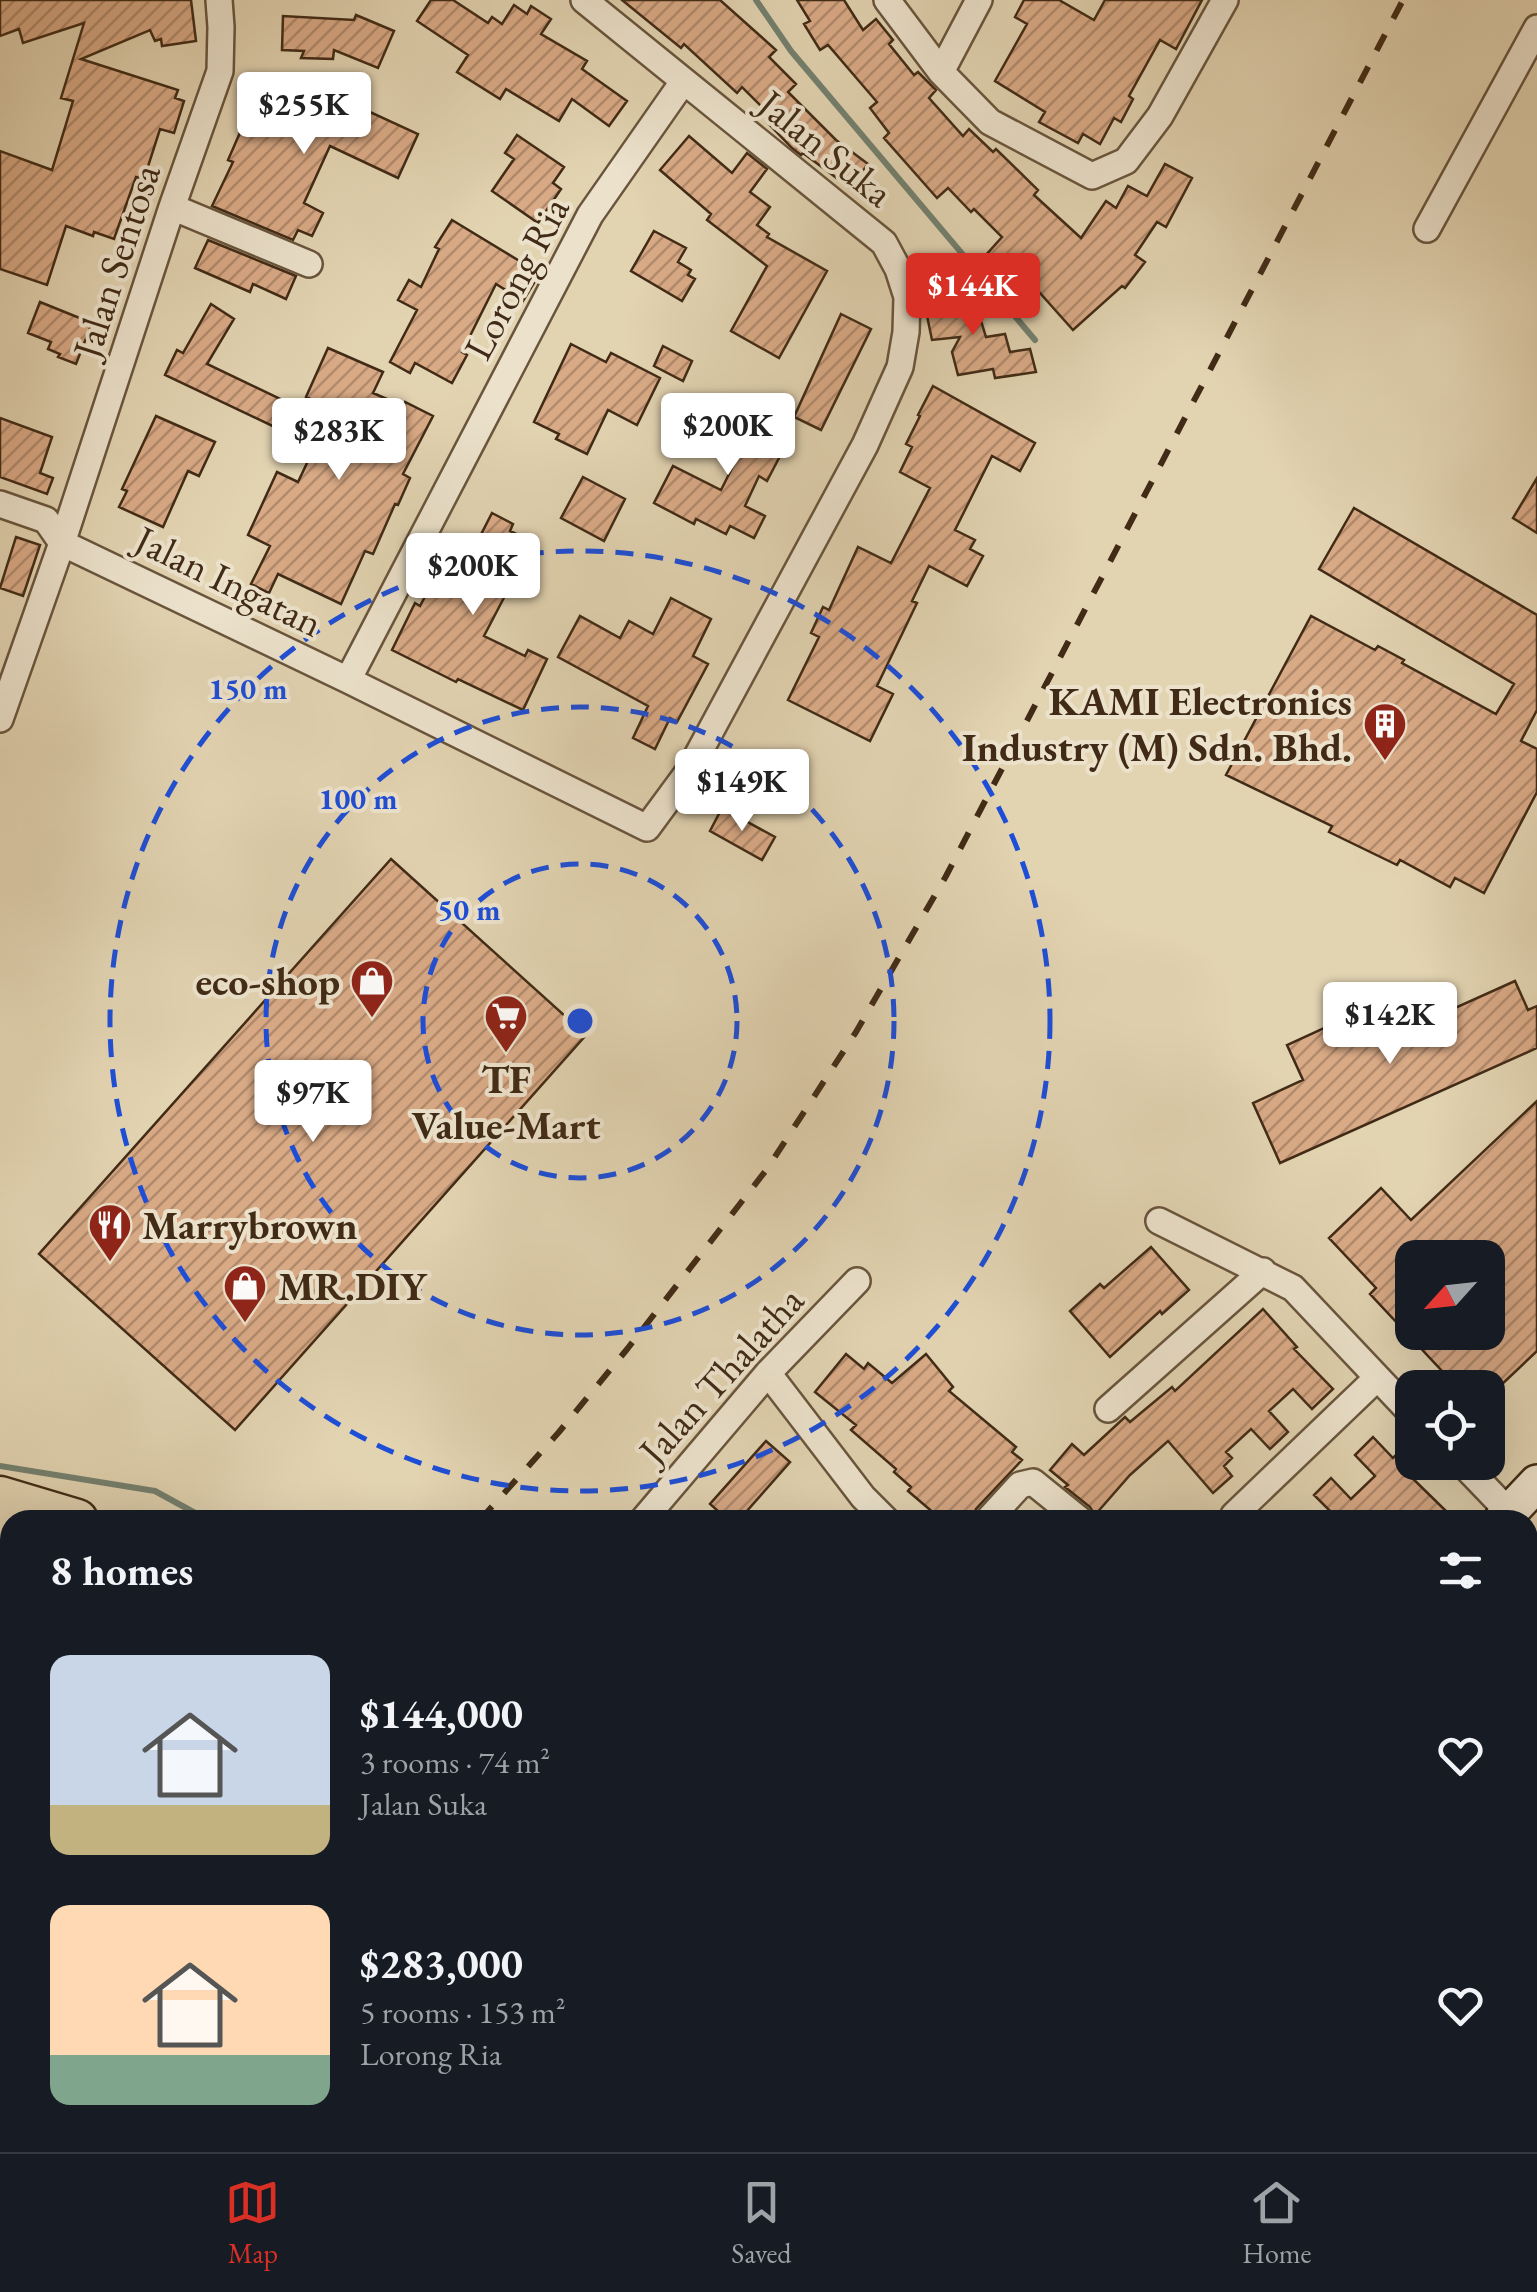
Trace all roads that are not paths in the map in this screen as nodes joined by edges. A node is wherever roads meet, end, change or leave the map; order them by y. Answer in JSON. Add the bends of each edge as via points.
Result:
{"nodes":[{"id":1,"x":219,"y":0,"type":"edge"},
{"id":2,"x":584,"y":0,"type":"edge"},
{"id":3,"x":887,"y":0,"type":"edge"},
{"id":4,"x":979,"y":0,"type":"edge"},
{"id":5,"x":1225,"y":0,"type":"edge"},
{"id":6,"x":1537,"y":28,"type":"edge"},
{"id":7,"x":941,"y":72,"type":"junction"},
{"id":8,"x":683,"y":82,"type":"junction"},
{"id":9,"x":172,"y":207,"type":"junction"},
{"id":10,"x":1427,"y":230,"type":"dead end"},
{"id":11,"x":309,"y":264,"type":"dead end"},
{"id":12,"x":0,"y":504,"type":"edge"},
{"id":13,"x":62,"y":543,"type":"junction"},
{"id":14,"x":348,"y":680,"type":"junction"},
{"id":15,"x":0,"y":719,"type":"edge"},
{"id":16,"x":647,"y":828,"type":"joint"},
{"id":17,"x":1159,"y":1221,"type":"dead end"},
{"id":18,"x":1262,"y":1271,"type":"junction"},
{"id":19,"x":857,"y":1281,"type":"dead end"},
{"id":20,"x":768,"y":1373,"type":"junction"},
{"id":21,"x":1377,"y":1378,"type":"junction"},
{"id":22,"x":1395,"y":1397,"type":"edge"},
{"id":23,"x":1108,"y":1409,"type":"dead end"},
{"id":24,"x":1476,"y":1480,"type":"edge"},
{"id":25,"x":1537,"y":1483,"type":"edge"},
{"id":26,"x":0,"y":1497,"type":"edge"},
{"id":27,"x":44,"y":1510,"type":"edge"},
{"id":28,"x":651,"y":1510,"type":"edge"},
{"id":29,"x":876,"y":1510,"type":"edge"},
{"id":30,"x":997,"y":1510,"type":"edge"},
{"id":31,"x":1068,"y":1510,"type":"edge"},
{"id":32,"x":1240,"y":1510,"type":"edge"},
{"id":33,"x":1501,"y":1510,"type":"edge"},
{"id":34,"x":1512,"y":1510,"type":"edge"}],
"edges":[{"from":1,"to":9,"type":"street","name":"Jalan Sentosa","via":[[220,72]]},
{"from":2,"to":8,"type":"street","name":"Jalan Suka"},
{"from":3,"to":7,"type":"street"},
{"from":4,"to":7,"type":"street"},
{"from":5,"to":7,"type":"street","via":[[1160,116],[1126,162],[1092,176],[990,122]]},
{"from":6,"to":10,"type":"street"},
{"from":8,"to":14,"type":"street","name":"Lorong Ria","via":[[590,215]]},
{"from":8,"to":16,"type":"street","name":"Jalan Suka","via":[[884,243],[906,297],[906,332],[900,367],[865,446],[688,771]]},
{"from":9,"to":11,"type":"street"},
{"from":9,"to":13,"type":"street","name":"Jalan Sentosa"},
{"from":12,"to":13,"type":"street","name":"Jalan Ingatan","via":[[46,520]]},
{"from":13,"to":14,"type":"street","name":"Jalan Ingatan"},
{"from":13,"to":15,"type":"street","name":"Jalan Sentosa"},
{"from":14,"to":16,"type":"street","name":"Jalan Ingatan"},
{"from":17,"to":18,"type":"street"},
{"from":18,"to":21,"type":"street","via":[[1293,1288]]},
{"from":18,"to":23,"type":"street"},
{"from":19,"to":20,"type":"street","name":"Jalan Thalatha"},
{"from":20,"to":28,"type":"street","name":"Jalan Thalatha"},
{"from":20,"to":29,"type":"street"},
{"from":21,"to":22,"type":"street"},
{"from":21,"to":32,"type":"street"},
{"from":24,"to":33,"type":"street"},
{"from":25,"to":34,"type":"street"},
{"from":26,"to":27,"type":"main road"},
{"from":30,"to":31,"type":"street","via":[[1026,1482]]}]}
